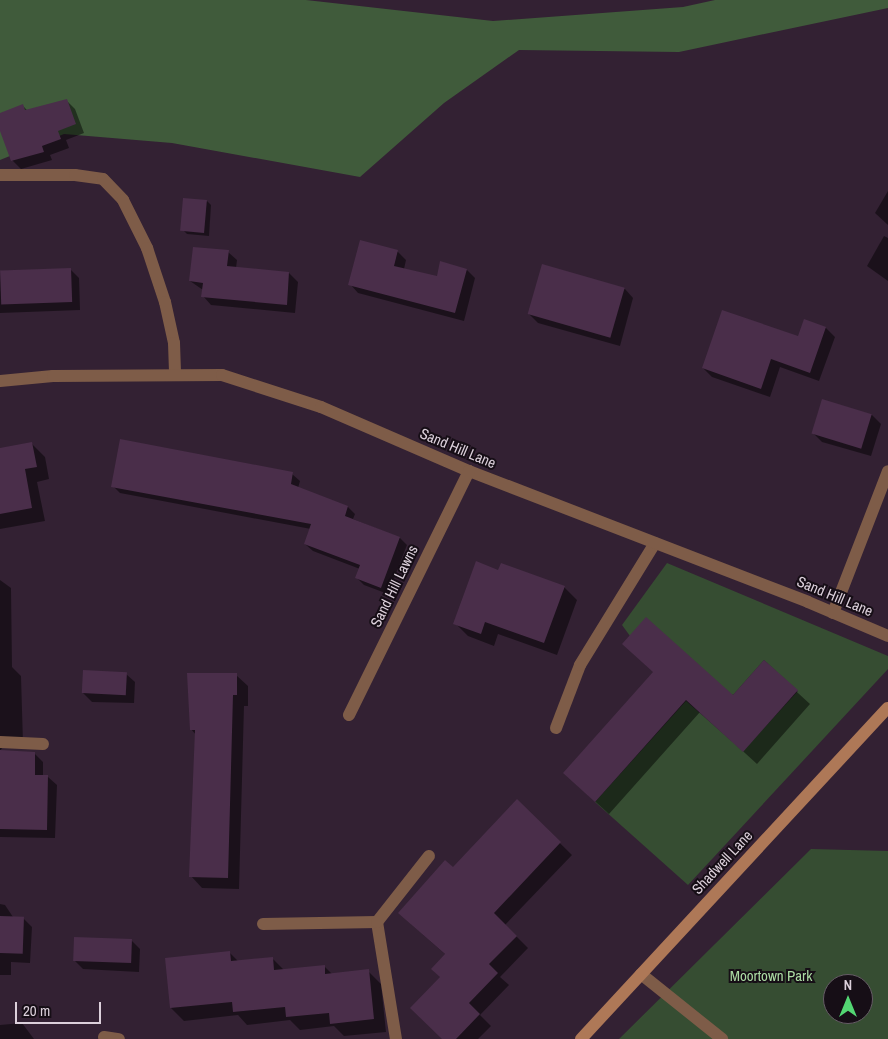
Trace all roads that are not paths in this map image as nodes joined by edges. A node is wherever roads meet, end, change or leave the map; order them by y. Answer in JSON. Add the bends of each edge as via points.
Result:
{"nodes":[{"id":1,"x":0,"y":175,"type":"edge"},
{"id":2,"x":175,"y":376,"type":"junction"},
{"id":3,"x":0,"y":381,"type":"edge"},
{"id":4,"x":469,"y":471,"type":"junction"},
{"id":5,"x":888,"y":471,"type":"edge"},
{"id":6,"x":883,"y":494,"type":"edge"},
{"id":7,"x":655,"y":543,"type":"junction"},
{"id":8,"x":833,"y":613,"type":"junction"},
{"id":9,"x":888,"y":636,"type":"edge"},
{"id":10,"x":885,"y":714,"type":"edge"},
{"id":11,"x":349,"y":715,"type":"dead end"},
{"id":12,"x":556,"y":728,"type":"dead end"},
{"id":13,"x":0,"y":742,"type":"edge"},
{"id":14,"x":43,"y":744,"type":"dead end"},
{"id":15,"x":429,"y":856,"type":"dead end"},
{"id":16,"x":377,"y":922,"type":"junction"},
{"id":17,"x":263,"y":924,"type":"dead end"},
{"id":18,"x":641,"y":974,"type":"junction"},
{"id":19,"x":104,"y":1037,"type":"dead end"},
{"id":20,"x":119,"y":1039,"type":"edge"},
{"id":21,"x":396,"y":1039,"type":"edge"},
{"id":22,"x":582,"y":1039,"type":"edge"},
{"id":23,"x":722,"y":1039,"type":"edge"}],
"edges":[{"from":1,"to":2,"type":"street","via":[[75,174],[102,179],[123,200],[147,248],[165,302],[174,342]]},
{"from":2,"to":3,"type":"street","name":"Sand Hill Lane","via":[[53,376]]},
{"from":2,"to":4,"type":"street","name":"Sand Hill Lane","via":[[222,375],[321,408]]},
{"from":4,"to":7,"type":"street","name":"Sand Hill Lane"},
{"from":4,"to":11,"type":"street","name":"Sand Hill Lawns"},
{"from":5,"to":6,"type":"street"},
{"from":6,"to":8,"type":"street"},
{"from":7,"to":8,"type":"street","name":"Sand Hill Lane"},
{"from":7,"to":12,"type":"street","via":[[580,665]]},
{"from":8,"to":9,"type":"street","name":"Sand Hill Lane"},
{"from":10,"to":18,"type":"street","name":"Shadwell Lane"},
{"from":13,"to":14,"type":"street"},
{"from":15,"to":16,"type":"street"},
{"from":16,"to":17,"type":"street"},
{"from":16,"to":21,"type":"street"},
{"from":18,"to":22,"type":"street","name":"Shadwell Lane"},
{"from":18,"to":23,"type":"street"},
{"from":19,"to":20,"type":"street"}]}
